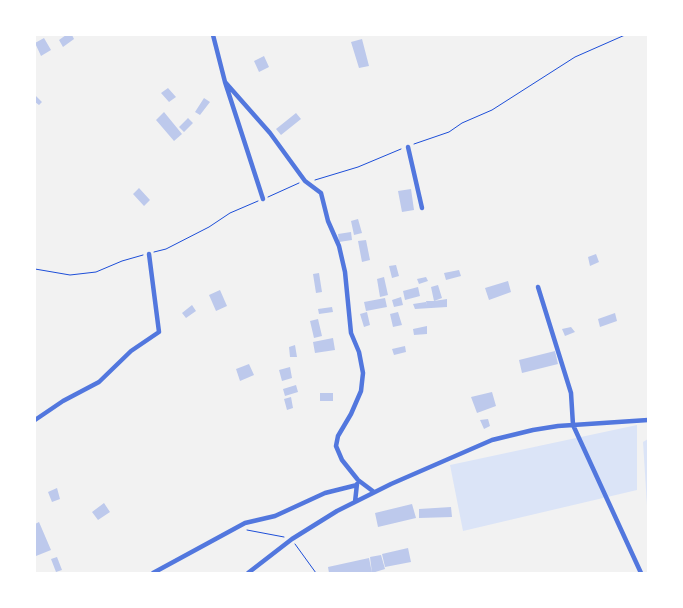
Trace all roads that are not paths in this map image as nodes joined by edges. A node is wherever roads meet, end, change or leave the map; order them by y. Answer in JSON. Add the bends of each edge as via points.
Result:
{"nodes":[{"id":1,"x":213,"y":35,"type":"edge"},
{"id":2,"x":225,"y":82,"type":"junction"},
{"id":3,"x":408,"y":146,"type":"road end"},
{"id":4,"x":263,"y":199,"type":"road end"},
{"id":5,"x":422,"y":208,"type":"dead end"},
{"id":6,"x":149,"y":254,"type":"road end"},
{"id":7,"x":538,"y":286,"type":"dead end"},
{"id":8,"x":35,"y":420,"type":"edge"},
{"id":9,"x":648,"y":420,"type":"edge"},
{"id":10,"x":573,"y":425,"type":"junction"},
{"id":11,"x":357,"y":483,"type":"junction"},
{"id":12,"x":374,"y":492,"type":"junction"},
{"id":13,"x":354,"y":502,"type":"junction"},
{"id":14,"x":153,"y":573,"type":"edge"},
{"id":15,"x":248,"y":573,"type":"edge"},
{"id":16,"x":642,"y":573,"type":"edge"}],
"edges":[{"from":1,"to":2,"type":"street"},
{"from":2,"to":4,"type":"street"},
{"from":2,"to":11,"type":"street","via":[[270,133],[305,181],[321,193],[339,246],[351,333],[363,373],[361,391],[336,446]]},
{"from":3,"to":5,"type":"street"},
{"from":6,"to":8,"type":"street","via":[[159,332],[131,351],[99,382]]},
{"from":7,"to":10,"type":"street","via":[[571,393]]},
{"from":9,"to":10,"type":"street"},
{"from":10,"to":12,"type":"street","via":[[492,440]]},
{"from":10,"to":16,"type":"street"},
{"from":11,"to":12,"type":"street"},
{"from":11,"to":13,"type":"street"},
{"from":11,"to":14,"type":"street","via":[[325,493],[276,516],[245,523]]},
{"from":12,"to":13,"type":"street"},
{"from":13,"to":15,"type":"street","via":[[292,539]]}]}
